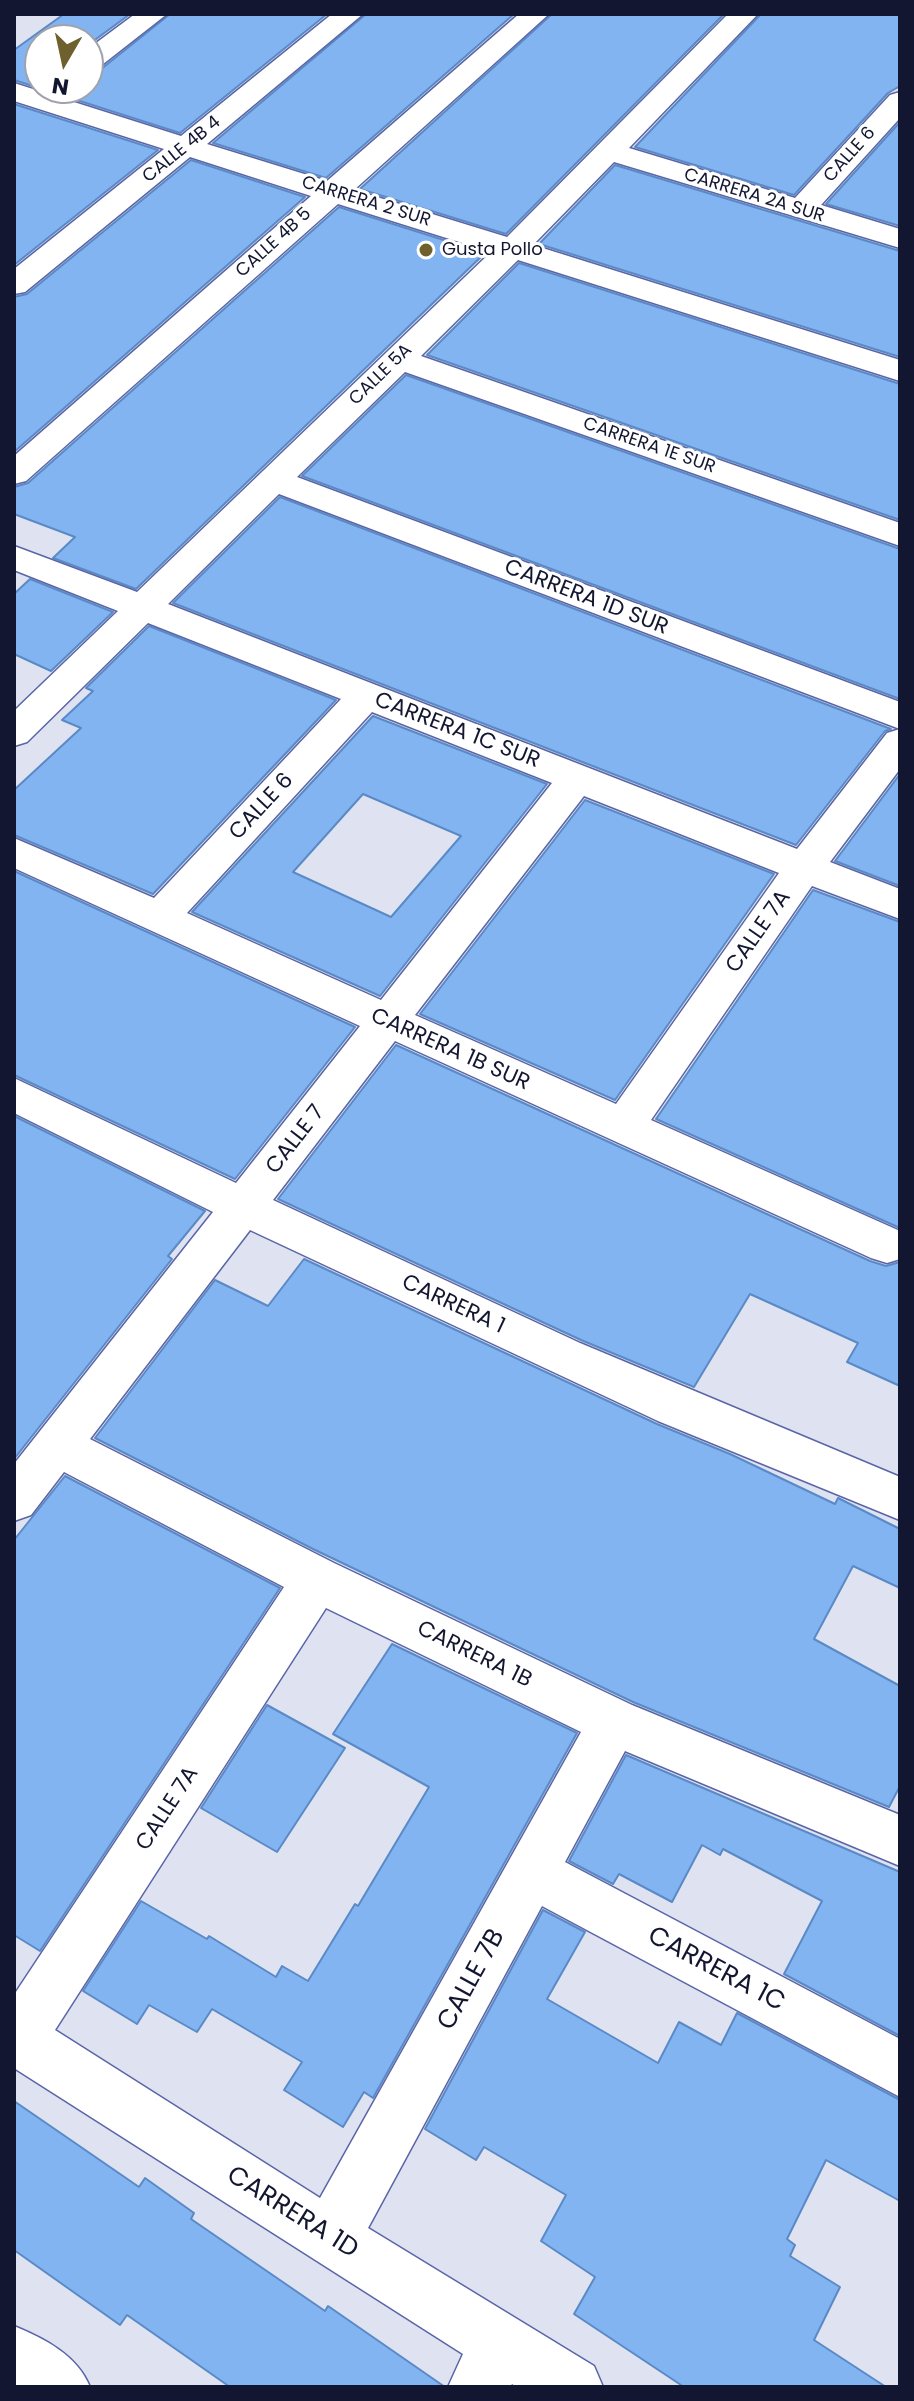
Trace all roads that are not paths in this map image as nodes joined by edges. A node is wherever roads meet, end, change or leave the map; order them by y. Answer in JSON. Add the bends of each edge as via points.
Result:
{"nodes":[{"id":1,"x":153,"y":14,"type":"edge"},
{"id":2,"x":349,"y":14,"type":"edge"},
{"id":3,"x":535,"y":14,"type":"edge"},
{"id":4,"x":744,"y":14,"type":"edge"},
{"id":5,"x":104,"y":50,"type":"edge"},
{"id":6,"x":900,"y":101,"type":"edge"},
{"id":7,"x":45,"y":104,"type":"edge"},
{"id":8,"x":185,"y":148,"type":"junction"},
{"id":9,"x":609,"y":151,"type":"junction"},
{"id":10,"x":332,"y":192,"type":"junction"},
{"id":11,"x":800,"y":210,"type":"junction"},
{"id":12,"x":900,"y":239,"type":"edge"},
{"id":13,"x":514,"y":247,"type":"junction"},
{"id":14,"x":14,"y":285,"type":"edge"},
{"id":15,"x":397,"y":358,"type":"junction"},
{"id":16,"x":900,"y":371,"type":"edge"},
{"id":17,"x":14,"y":474,"type":"edge"},
{"id":18,"x":273,"y":480,"type":"junction"},
{"id":19,"x":900,"y":535,"type":"edge"},
{"id":20,"x":14,"y":557,"type":"edge"},
{"id":21,"x":144,"y":608,"type":"junction"},
{"id":22,"x":366,"y":695,"type":"junction"},
{"id":23,"x":900,"y":716,"type":"edge"},
{"id":24,"x":14,"y":733,"type":"edge"},
{"id":25,"x":900,"y":742,"type":"edge"},
{"id":26,"x":577,"y":778,"type":"junction"},
{"id":27,"x":14,"y":852,"type":"edge"},
{"id":28,"x":804,"y":868,"type":"junction"},
{"id":29,"x":900,"y":905,"type":"edge"},
{"id":30,"x":159,"y":918,"type":"junction"},
{"id":31,"x":387,"y":1022,"type":"junction"},
{"id":32,"x":15,"y":1096,"type":"edge"},
{"id":33,"x":623,"y":1127,"type":"junction"},
{"id":34,"x":242,"y":1209,"type":"junction"},
{"id":35,"x":887,"y":1245,"type":"dead end"},
{"id":36,"x":59,"y":1446,"type":"junction"},
{"id":37,"x":900,"y":1499,"type":"edge"},
{"id":38,"x":14,"y":1500,"type":"edge"},
{"id":39,"x":317,"y":1579,"type":"junction"},
{"id":40,"x":614,"y":1722,"type":"junction"},
{"id":41,"x":900,"y":1841,"type":"edge"},
{"id":42,"x":531,"y":1872,"type":"junction"},
{"id":43,"x":16,"y":2037,"type":"edge"},
{"id":44,"x":900,"y":2069,"type":"edge"},
{"id":45,"x":330,"y":2238,"type":"junction"},
{"id":46,"x":14,"y":2356,"type":"edge"},
{"id":47,"x":489,"y":2365,"type":"edge"},
{"id":48,"x":60,"y":2387,"type":"edge"},
{"id":49,"x":573,"y":2387,"type":"edge"}],
"edges":[{"from":1,"to":5,"type":"street"},
{"from":2,"to":8,"type":"street","name":"CALLE 4B 4"},
{"from":3,"to":10,"type":"street","name":"CALLE 4B 5"},
{"from":4,"to":9,"type":"street","name":"CALLE 5A"},
{"from":6,"to":11,"type":"street","name":"CALLE 6"},
{"from":7,"to":8,"type":"street","name":"CARRERA 2 SUR"},
{"from":8,"to":10,"type":"street","name":"CARRERA 2 SUR"},
{"from":8,"to":14,"type":"street","name":"CALLE 4B 4"},
{"from":9,"to":11,"type":"street","name":"CARRERA 2A SUR"},
{"from":9,"to":13,"type":"street","name":"CALLE 5A"},
{"from":10,"to":13,"type":"street","name":"CARRERA 2 SUR"},
{"from":10,"to":17,"type":"street","name":"CALLE 4B 5"},
{"from":11,"to":12,"type":"street","name":"CARRERA 2A SUR"},
{"from":13,"to":15,"type":"street","name":"CALLE 5A"},
{"from":13,"to":16,"type":"street","name":"CARRERA 2 SUR"},
{"from":15,"to":18,"type":"street","name":"CALLE 5A"},
{"from":15,"to":19,"type":"street","name":"CARRERA 1E SUR"},
{"from":18,"to":21,"type":"street","name":"CALLE 5A"},
{"from":18,"to":23,"type":"street","name":"CARRERA 1D SUR"},
{"from":20,"to":21,"type":"street","name":"CARRERA 1C SUR"},
{"from":21,"to":22,"type":"street","name":"CARRERA 1C SUR"},
{"from":21,"to":24,"type":"street","name":"CALLE 5A"},
{"from":22,"to":26,"type":"street","name":"CARRERA 1C SUR"},
{"from":22,"to":30,"type":"street","name":"CALLE 6"},
{"from":25,"to":28,"type":"street","name":"CALLE 7A"},
{"from":26,"to":28,"type":"street","name":"CARRERA 1C SUR"},
{"from":26,"to":31,"type":"street","name":"CALLE 7"},
{"from":27,"to":30,"type":"street","name":"CARRERA 1B SUR"},
{"from":28,"to":29,"type":"street","name":"CARRERA 1C SUR"},
{"from":28,"to":33,"type":"street","name":"CALLE 7A"},
{"from":30,"to":31,"type":"street","name":"CARRERA 1B SUR"},
{"from":31,"to":33,"type":"street","name":"CARRERA 1B SUR"},
{"from":31,"to":34,"type":"street","name":"CALLE 7"},
{"from":32,"to":34,"type":"street","name":"CARRERA 1"},
{"from":33,"to":35,"type":"street","name":"CARRERA 1B SUR"},
{"from":34,"to":36,"type":"street","name":"CALLE 7"},
{"from":34,"to":37,"type":"street","name":"CARRERA 1","via":[[756,1444]]},
{"from":36,"to":38,"type":"street","name":"CALLE 7"},
{"from":36,"to":39,"type":"street","name":"CARRERA 1B"},
{"from":39,"to":40,"type":"street","name":"CARRERA 1B"},
{"from":39,"to":43,"type":"street","name":"CALLE 7A"},
{"from":40,"to":41,"type":"street","name":"CARRERA 1B"},
{"from":40,"to":42,"type":"street","name":"CALLE 7B"},
{"from":42,"to":44,"type":"street","name":"CARRERA 1C"},
{"from":42,"to":45,"type":"street","name":"CALLE 7B"},
{"from":43,"to":45,"type":"street","name":"CARRERA 1D"},
{"from":45,"to":47,"type":"street","name":"CARRERA 1D"},
{"from":46,"to":48,"type":"street"},
{"from":47,"to":49,"type":"street","name":"CARRERA 1D"}]}
